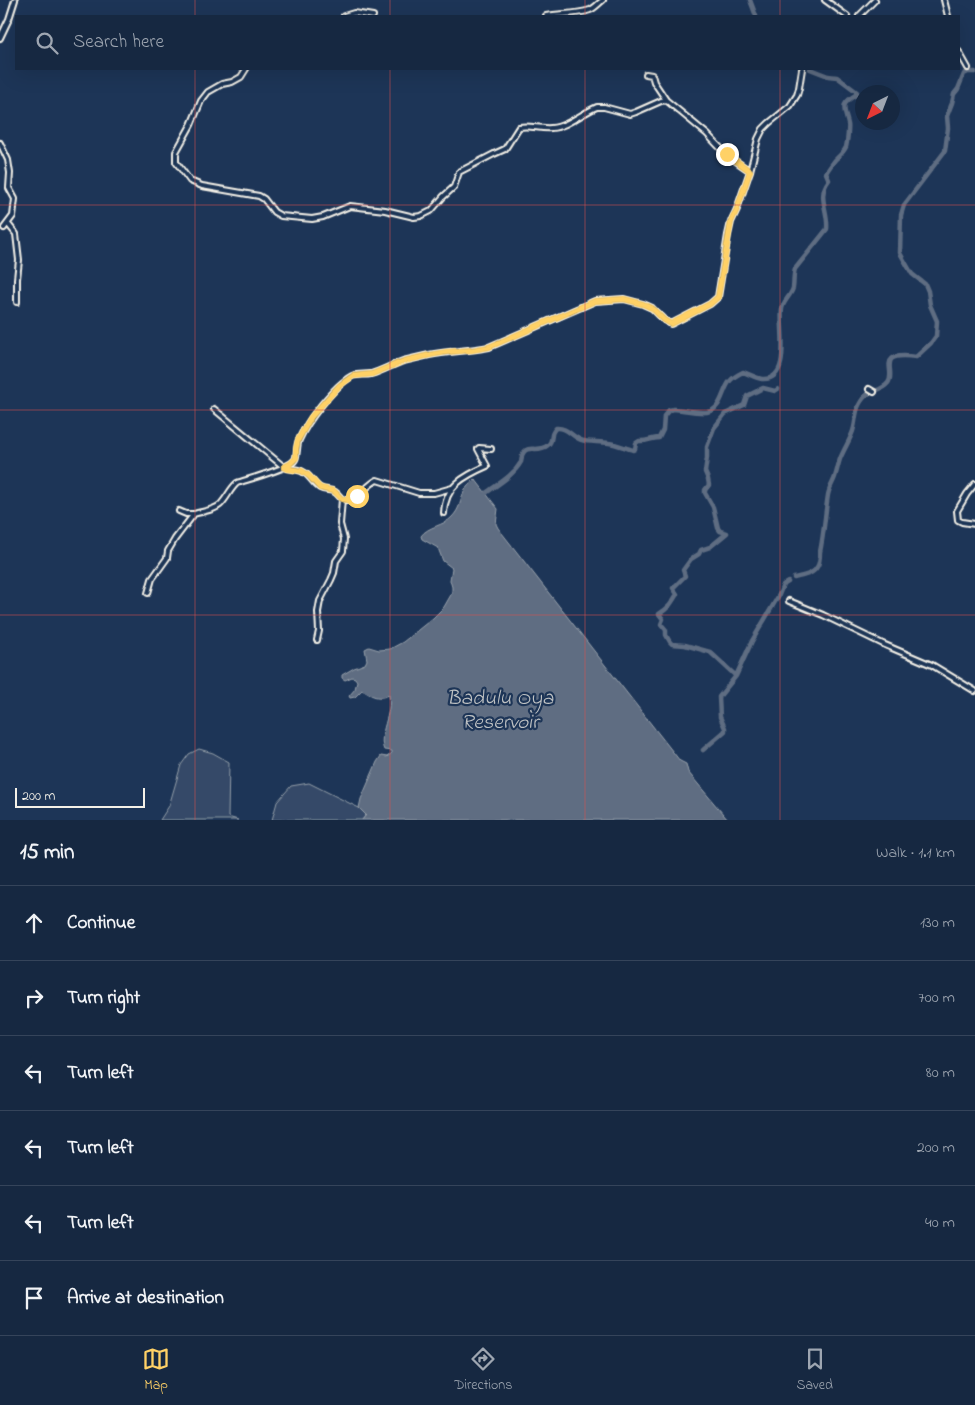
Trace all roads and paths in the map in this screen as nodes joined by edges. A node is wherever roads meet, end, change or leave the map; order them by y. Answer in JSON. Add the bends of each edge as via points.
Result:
{"nodes":[{"id":1,"x":15,"y":0,"type":"edge"},
{"id":2,"x":603,"y":0,"type":"edge"},
{"id":3,"x":825,"y":0,"type":"edge"},
{"id":4,"x":875,"y":0,"type":"edge"},
{"id":5,"x":944,"y":0,"type":"edge"},
{"id":6,"x":347,"y":15,"type":"edge"},
{"id":7,"x":367,"y":15,"type":"edge"},
{"id":8,"x":551,"y":15,"type":"edge"},
{"id":9,"x":847,"y":15,"type":"edge"},
{"id":10,"x":860,"y":15,"type":"edge"},
{"id":11,"x":948,"y":15,"type":"edge"},
{"id":12,"x":0,"y":38,"type":"edge"},
{"id":13,"x":960,"y":54,"type":"edge"},
{"id":14,"x":968,"y":68,"type":"dead end"},
{"id":15,"x":246,"y":70,"type":"edge"},
{"id":16,"x":802,"y":70,"type":"edge"},
{"id":17,"x":646,"y":74,"type":"dead end"},
{"id":18,"x":666,"y":100,"type":"junction"},
{"id":19,"x":0,"y":143,"type":"edge"},
{"id":20,"x":750,"y":171,"type":"junction"},
{"id":21,"x":8,"y":224,"type":"junction"},
{"id":22,"x":4,"y":228,"type":"dead end"},
{"id":23,"x":17,"y":302,"type":"dead end"},
{"id":24,"x":214,"y":410,"type":"dead end"},
{"id":25,"x":490,"y":449,"type":"dead end"},
{"id":26,"x":284,"y":467,"type":"junction"},
{"id":27,"x":975,"y":484,"type":"edge"},
{"id":28,"x":452,"y":488,"type":"junction"},
{"id":29,"x":342,"y":499,"type":"junction"},
{"id":30,"x":179,"y":511,"type":"dead end"},
{"id":31,"x":444,"y":513,"type":"dead end"},
{"id":32,"x":194,"y":514,"type":"junction"},
{"id":33,"x":975,"y":524,"type":"edge"},
{"id":34,"x":148,"y":593,"type":"dead end"},
{"id":35,"x":789,"y":601,"type":"dead end"},
{"id":36,"x":318,"y":640,"type":"dead end"},
{"id":37,"x":975,"y":691,"type":"edge"}],
"edges":[{"from":1,"to":12,"type":"street"},
{"from":2,"to":8,"type":"street","via":[[592,9]]},
{"from":3,"to":9,"type":"street"},
{"from":4,"to":10,"type":"street"},
{"from":5,"to":11,"type":"street"},
{"from":6,"to":7,"type":"street"},
{"from":13,"to":14,"type":"street"},
{"from":15,"to":18,"type":"street","via":[[242,77],[208,92],[201,101],[176,152],[176,162],[196,184],[259,196],[281,216],[312,219],[350,206],[421,216],[431,212],[454,188],[459,172],[505,149],[519,128],[560,126],[597,107],[630,114]]},
{"from":16,"to":20,"type":"street","via":[[797,96],[769,123],[758,139]]},
{"from":17,"to":18,"type":"street","via":[[652,75]]},
{"from":18,"to":20,"type":"street"},
{"from":19,"to":21,"type":"street","via":[[8,160],[9,188],[15,199],[13,216]]},
{"from":20,"to":26,"type":"street","via":[[731,222],[718,297],[710,304],[671,324],[643,304],[624,299],[595,301],[489,347],[430,355],[372,374],[353,376],[339,386],[311,417],[298,440],[296,458]]},
{"from":21,"to":22,"type":"street"},
{"from":21,"to":23,"type":"street","via":[[16,234],[19,260]]},
{"from":24,"to":26,"type":"street"},
{"from":25,"to":28,"type":"street","via":[[478,449],[487,466]]},
{"from":26,"to":29,"type":"street","via":[[302,471],[320,488],[334,491]]},
{"from":26,"to":32,"type":"street","via":[[237,483],[219,506]]},
{"from":27,"to":33,"type":"street","via":[[957,511],[958,520]]},
{"from":28,"to":29,"type":"street","via":[[419,493],[376,480],[355,498]]},
{"from":28,"to":31,"type":"street"},
{"from":29,"to":36,"type":"street","via":[[343,551],[319,607]]},
{"from":30,"to":32,"type":"street"},
{"from":32,"to":34,"type":"street","via":[[168,550]]},
{"from":35,"to":37,"type":"street","via":[[932,665]]}]}
